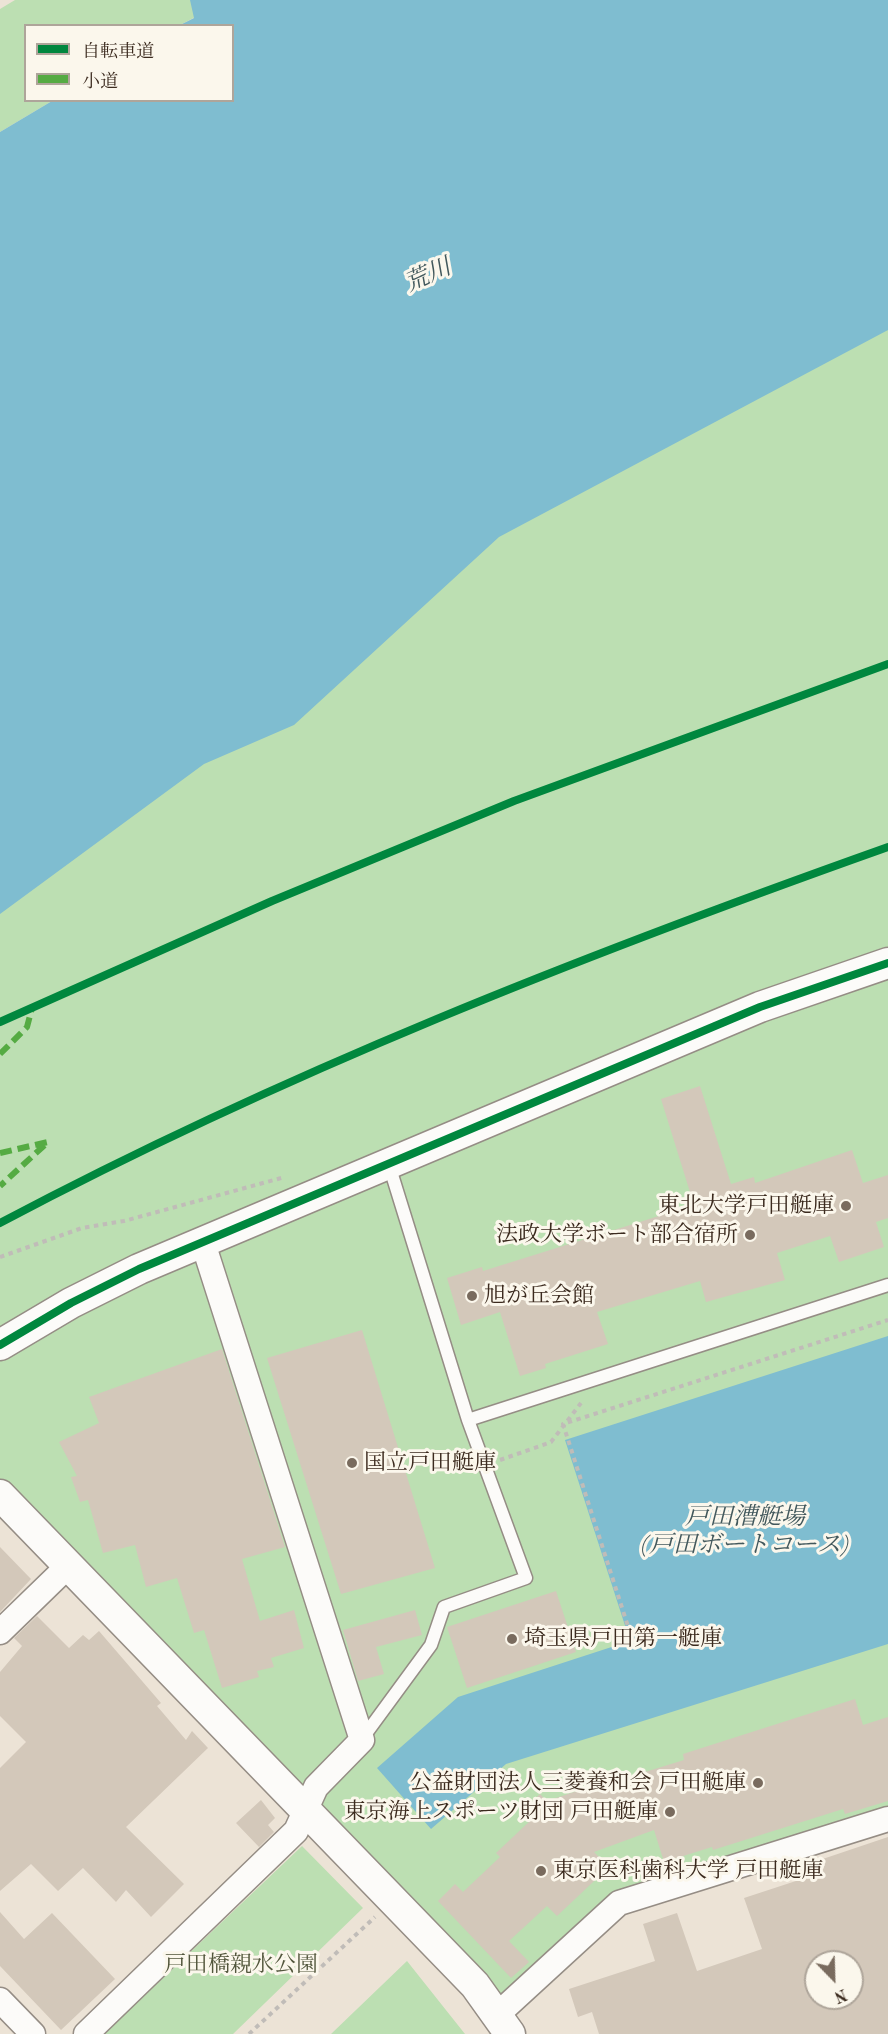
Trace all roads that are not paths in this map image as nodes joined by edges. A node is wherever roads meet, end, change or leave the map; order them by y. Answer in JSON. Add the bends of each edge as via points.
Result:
{"nodes":[{"id":1,"x":888,"y":963,"type":"edge"},
{"id":2,"x":388,"y":1164,"type":"junction"},
{"id":3,"x":203,"y":1243,"type":"junction"},
{"id":4,"x":888,"y":1285,"type":"edge"},
{"id":5,"x":0,"y":1345,"type":"edge"},
{"id":6,"x":468,"y":1420,"type":"junction"},
{"id":7,"x":0,"y":1495,"type":"edge"},
{"id":8,"x":69,"y":1565,"type":"junction"},
{"id":9,"x":0,"y":1632,"type":"edge"},
{"id":10,"x":362,"y":1740,"type":"junction"},
{"id":11,"x":306,"y":1810,"type":"junction"},
{"id":12,"x":888,"y":1819,"type":"edge"},
{"id":13,"x":0,"y":2000,"type":"edge"},
{"id":14,"x":504,"y":2024,"type":"edge"},
{"id":15,"x":33,"y":2034,"type":"edge"},
{"id":16,"x":86,"y":2034,"type":"edge"}],
"edges":[{"from":1,"to":2,"type":"street","via":[[760,1007]]},
{"from":2,"to":3,"type":"street"},
{"from":2,"to":6,"type":"lane"},
{"from":3,"to":5,"type":"street","via":[[139,1269]]},
{"from":3,"to":10,"type":"street"},
{"from":4,"to":6,"type":"lane"},
{"from":6,"to":10,"type":"lane","via":[[526,1578],[444,1607],[431,1645]]},
{"from":7,"to":8,"type":"street"},
{"from":8,"to":9,"type":"street"},
{"from":8,"to":11,"type":"street"},
{"from":10,"to":11,"type":"street","via":[[316,1787]]},
{"from":11,"to":14,"type":"street","via":[[475,1985]]},
{"from":11,"to":16,"type":"street","via":[[296,1831]]},
{"from":12,"to":14,"type":"street","via":[[619,1903]]},
{"from":13,"to":15,"type":"street"}]}
